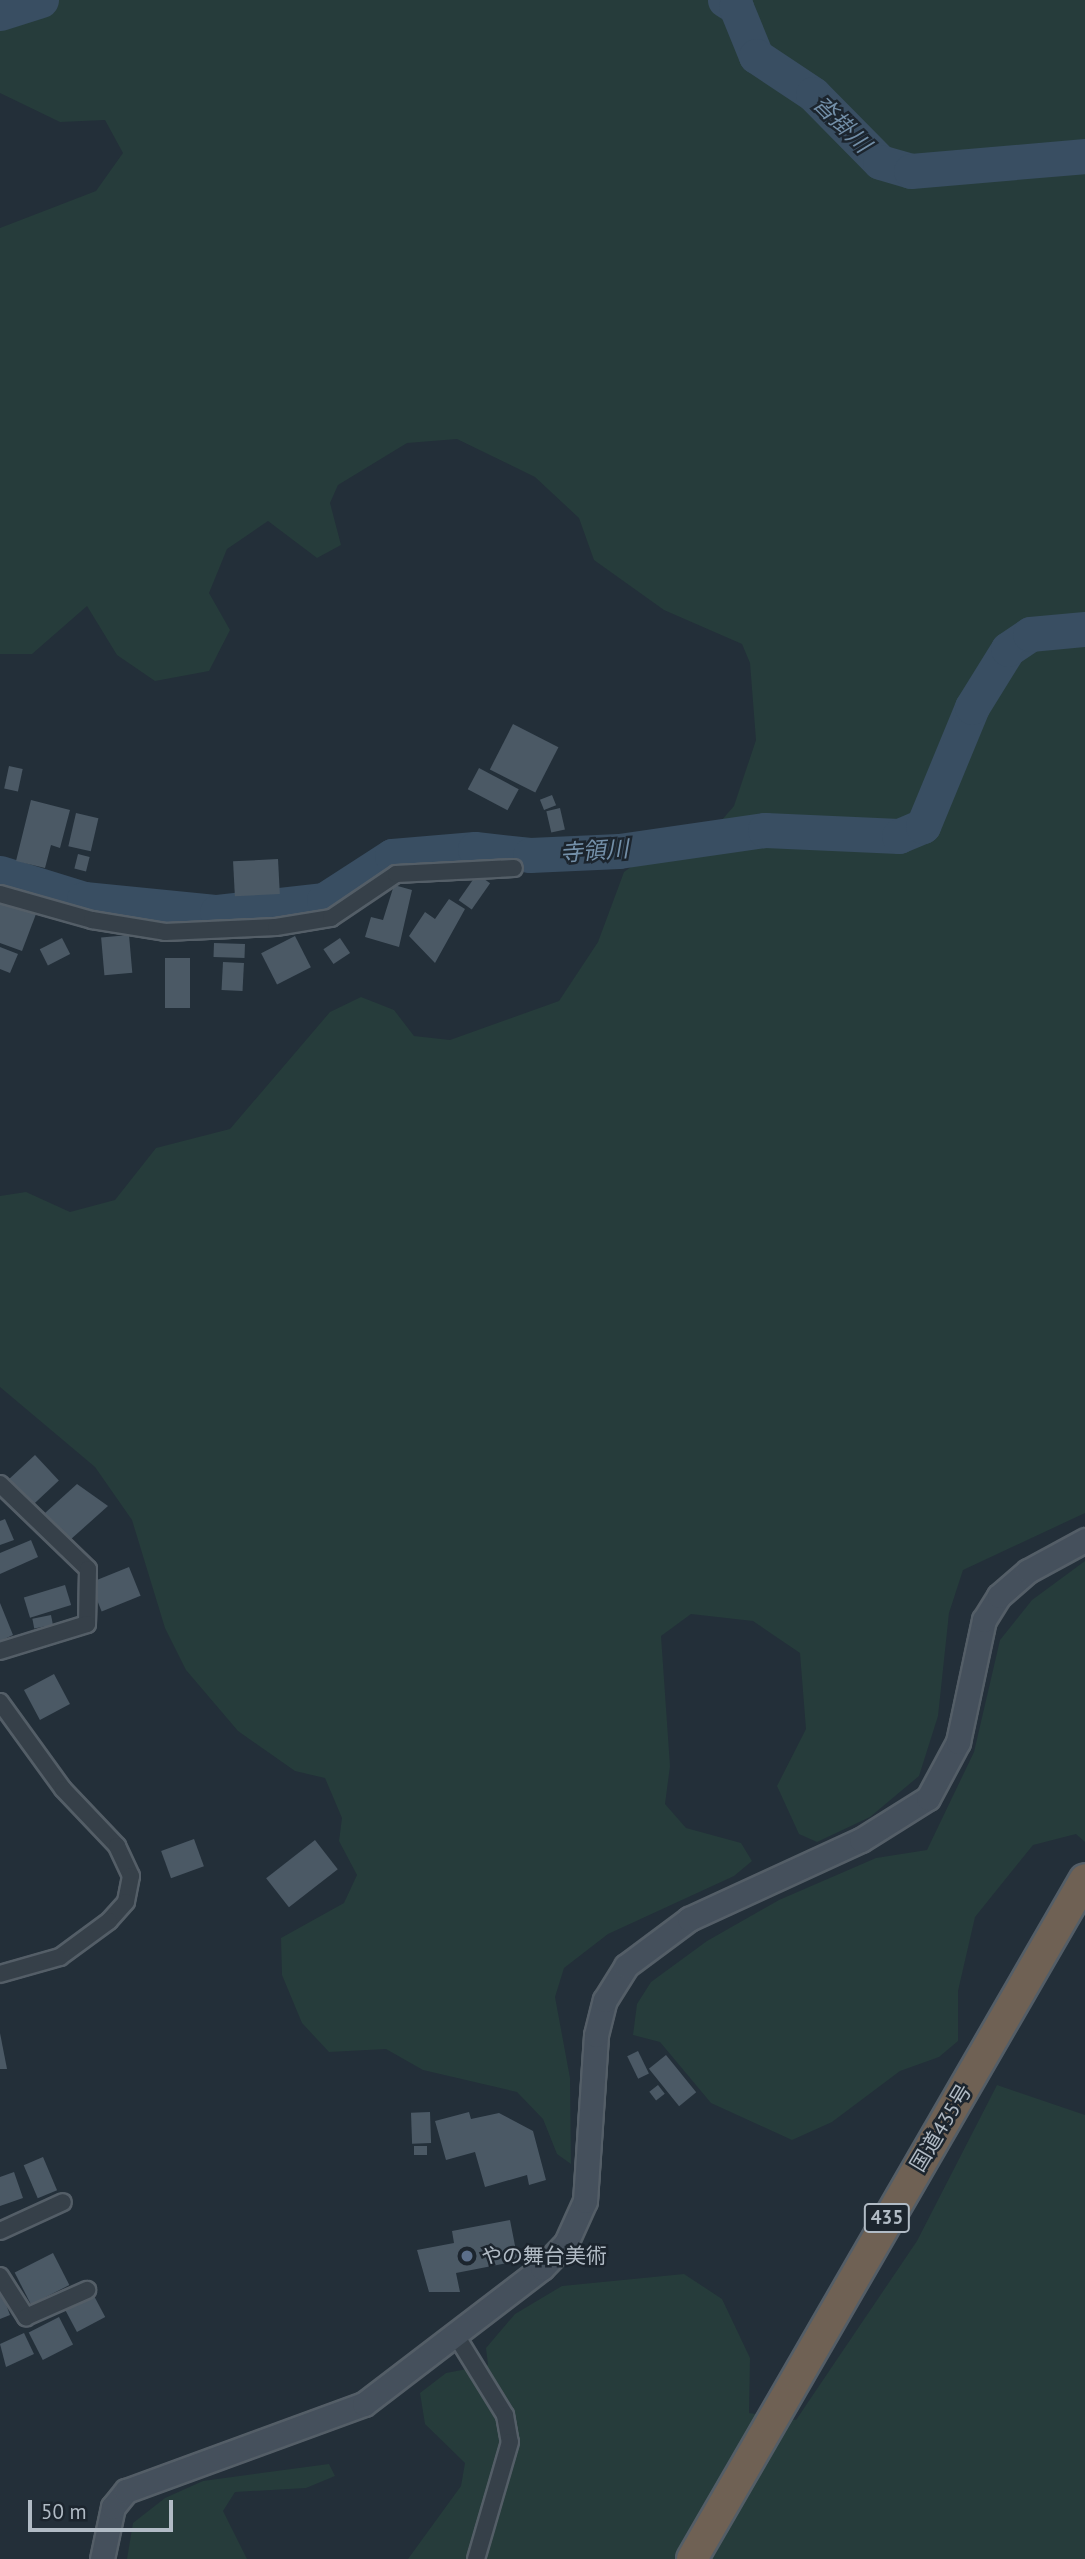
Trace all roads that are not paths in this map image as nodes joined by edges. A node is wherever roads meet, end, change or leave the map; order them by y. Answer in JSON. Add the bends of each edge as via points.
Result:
{"nodes":[{"id":1,"x":514,"y":868,"type":"dead end"},
{"id":2,"x":0,"y":894,"type":"edge"},
{"id":3,"x":0,"y":1484,"type":"edge"},
{"id":4,"x":1085,"y":1540,"type":"edge"},
{"id":5,"x":0,"y":1651,"type":"edge"},
{"id":6,"x":0,"y":1702,"type":"edge"},
{"id":7,"x":1085,"y":1879,"type":"edge"},
{"id":8,"x":0,"y":1974,"type":"edge"},
{"id":9,"x":63,"y":2202,"type":"dead end"},
{"id":10,"x":0,"y":2231,"type":"edge"},
{"id":11,"x":0,"y":2276,"type":"edge"},
{"id":12,"x":87,"y":2290,"type":"dead end"},
{"id":13,"x":457,"y":2337,"type":"junction"},
{"id":14,"x":102,"y":2559,"type":"edge"},
{"id":15,"x":476,"y":2559,"type":"edge"},
{"id":16,"x":692,"y":2559,"type":"edge"}],
"edges":[{"from":1,"to":2,"type":"street","via":[[396,874],[331,918],[276,927],[165,932],[92,920]]},
{"from":3,"to":5,"type":"street","via":[[88,1569],[87,1624]]},
{"from":4,"to":13,"type":"street","via":[[1028,1571],[999,1596],[984,1620],[958,1741],[928,1798],[861,1840],[689,1919],[626,1966],[605,2000],[596,2035],[589,2177],[576,2223],[542,2269]]},
{"from":6,"to":8,"type":"street","via":[[63,1788],[117,1846],[131,1876],[126,1902],[109,1921],[60,1957]]},
{"from":7,"to":16,"type":"highway","name":"国道435号","number":"435"},
{"from":9,"to":10,"type":"street"},
{"from":11,"to":12,"type":"street","via":[[26,2317]]},
{"from":13,"to":14,"type":"street","via":[[397,2383],[331,2420],[126,2491],[113,2507]]},
{"from":13,"to":15,"type":"street","via":[[505,2415],[510,2442]]}]}
